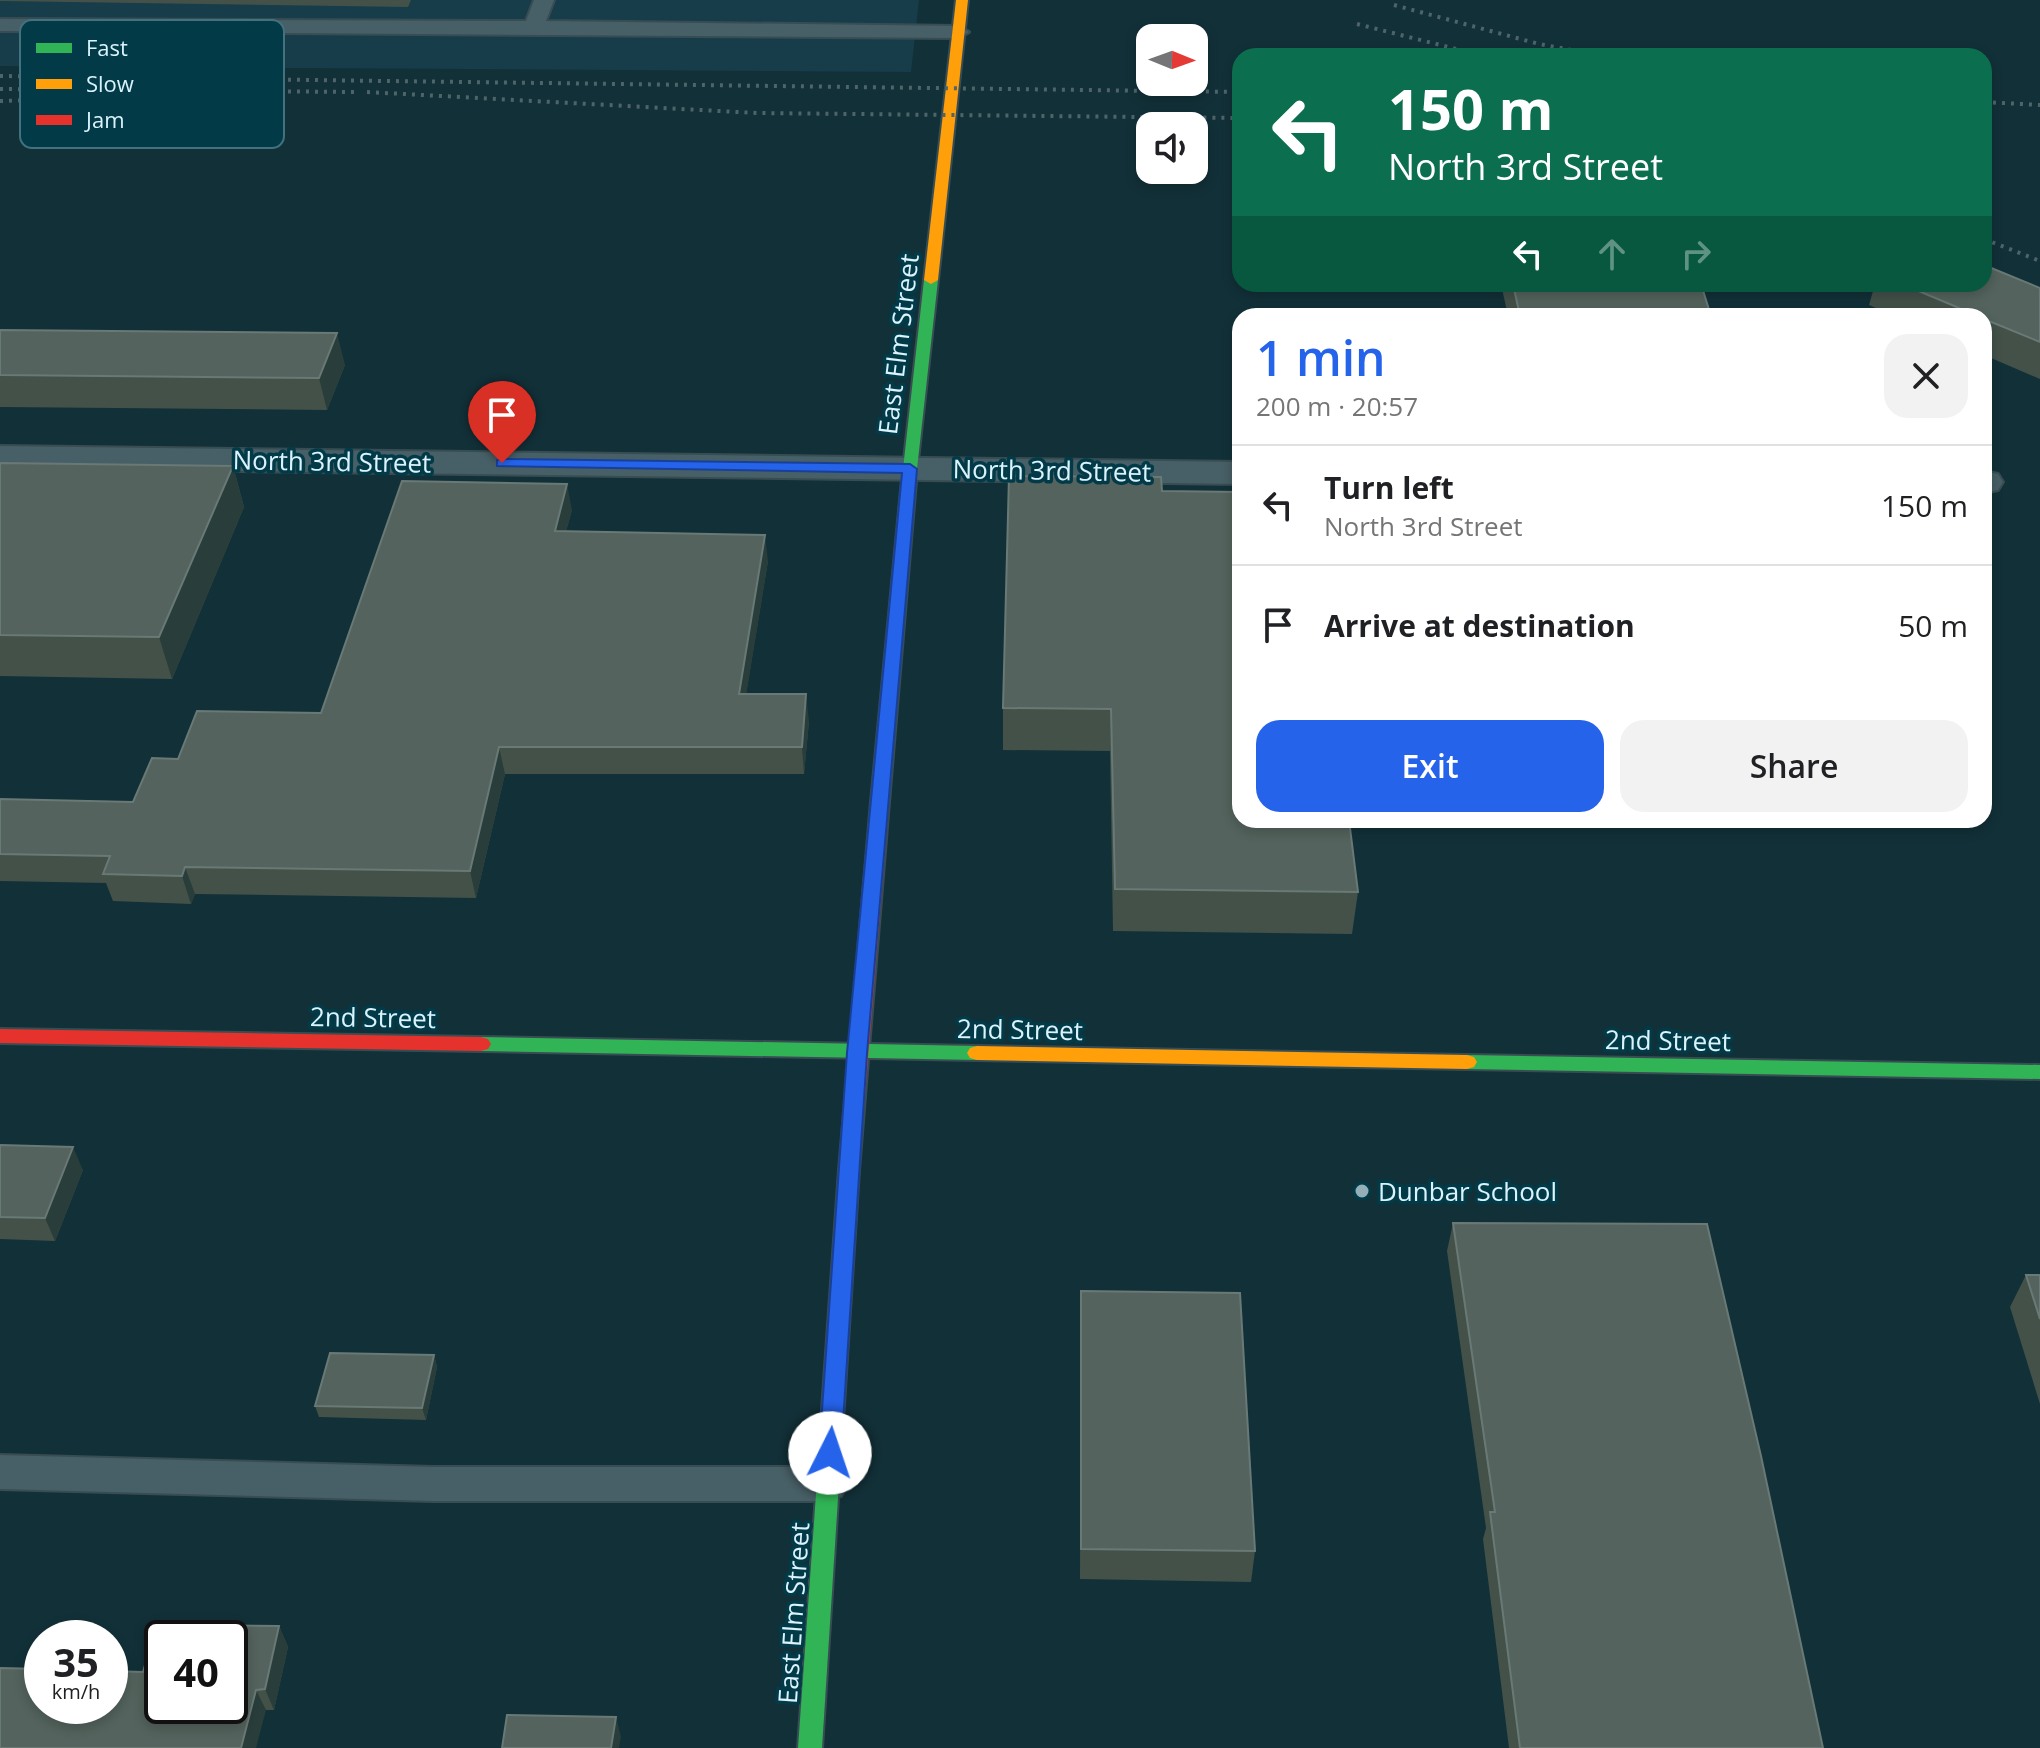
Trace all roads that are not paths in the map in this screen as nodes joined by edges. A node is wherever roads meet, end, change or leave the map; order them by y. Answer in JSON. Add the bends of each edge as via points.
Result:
{"nodes":[{"id":1,"x":544,"y":0,"type":"edge"},
{"id":2,"x":962,"y":0,"type":"edge"},
{"id":3,"x":0,"y":25,"type":"edge"},
{"id":4,"x":20,"y":25,"type":"edge"},
{"id":5,"x":284,"y":26,"type":"edge"},
{"id":6,"x":534,"y":27,"type":"junction"},
{"id":7,"x":959,"y":32,"type":"junction"},
{"id":8,"x":0,"y":457,"type":"edge"},
{"id":9,"x":910,"y":469,"type":"junction"},
{"id":10,"x":1232,"y":473,"type":"edge"},
{"id":11,"x":0,"y":1036,"type":"edge"},
{"id":12,"x":857,"y":1053,"type":"junction"},
{"id":13,"x":2040,"y":1072,"type":"edge"},
{"id":14,"x":0,"y":1472,"type":"edge"},
{"id":15,"x":828,"y":1484,"type":"junction"},
{"id":16,"x":810,"y":1748,"type":"edge"}],
"edges":[{"from":1,"to":6,"type":"lane"},
{"from":2,"to":7,"type":"street","name":"East Elm Street"},
{"from":3,"to":4,"type":"lane"},
{"from":5,"to":6,"type":"lane"},
{"from":6,"to":7,"type":"lane"},
{"from":7,"to":9,"type":"street","name":"East Elm Street"},
{"from":8,"to":9,"type":"street","name":"North 3rd Street"},
{"from":9,"to":10,"type":"street","name":"North 3rd Street"},
{"from":9,"to":12,"type":"street","name":"East Elm Street"},
{"from":11,"to":12,"type":"street","name":"2nd Street"},
{"from":12,"to":13,"type":"street","name":"2nd Street"},
{"from":12,"to":15,"type":"street","name":"East Elm Street"},
{"from":14,"to":15,"type":"lane","via":[[433,1484]]},
{"from":15,"to":16,"type":"street","name":"East Elm Street"}]}
